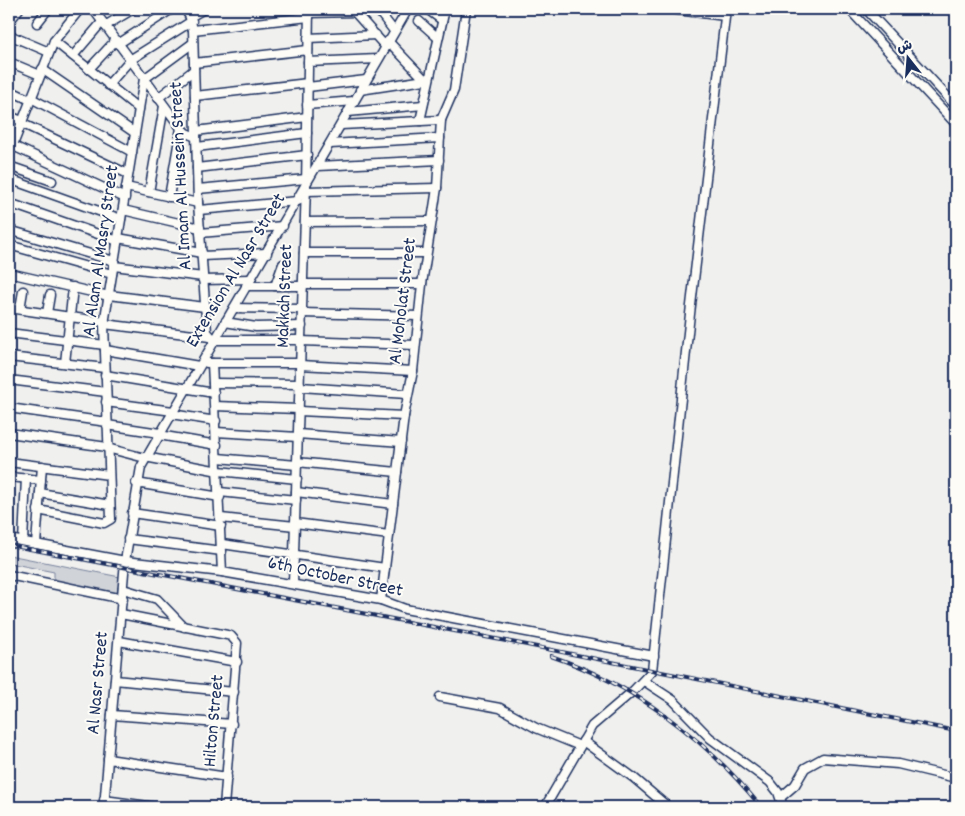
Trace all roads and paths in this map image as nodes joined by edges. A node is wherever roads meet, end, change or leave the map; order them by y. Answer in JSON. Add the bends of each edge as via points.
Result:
{"nodes":[{"id":1,"x":48,"y":9,"type":"edge"},
{"id":2,"x":80,"y":9,"type":"edge"},
{"id":3,"x":93,"y":9,"type":"edge"},
{"id":4,"x":133,"y":9,"type":"edge"},
{"id":5,"x":172,"y":9,"type":"edge"},
{"id":6,"x":185,"y":9,"type":"edge"},
{"id":7,"x":204,"y":9,"type":"edge"},
{"id":8,"x":377,"y":9,"type":"edge"},
{"id":9,"x":408,"y":9,"type":"edge"},
{"id":10,"x":427,"y":9,"type":"edge"},
{"id":11,"x":445,"y":9,"type":"edge"},
{"id":12,"x":466,"y":9,"type":"edge"},
{"id":13,"x":669,"y":9,"type":"edge"},
{"id":14,"x":849,"y":9,"type":"edge"},
{"id":15,"x":866,"y":9,"type":"edge"},
{"id":16,"x":354,"y":10,"type":"edge"},
{"id":17,"x":690,"y":10,"type":"edge"},
{"id":18,"x":309,"y":13,"type":"edge"},
{"id":19,"x":726,"y":13,"type":"edge"},
{"id":20,"x":442,"y":20,"type":"junction"},
{"id":21,"x":419,"y":21,"type":"dead end"},
{"id":22,"x":37,"y":22,"type":"dead end"},
{"id":23,"x":192,"y":23,"type":"junction"},
{"id":24,"x":104,"y":24,"type":"junction"},
{"id":25,"x":394,"y":31,"type":"junction"},
{"id":26,"x":9,"y":35,"type":"edge"},
{"id":27,"x":376,"y":35,"type":"junction"},
{"id":28,"x":308,"y":38,"type":"junction"},
{"id":29,"x":438,"y":38,"type":"junction"},
{"id":30,"x":54,"y":41,"type":"junction"},
{"id":31,"x":117,"y":42,"type":"junction"},
{"id":32,"x":193,"y":43,"type":"junction"},
{"id":33,"x":387,"y":44,"type":"junction"},
{"id":34,"x":308,"y":50,"type":"junction"},
{"id":35,"x":49,"y":52,"type":"junction"},
{"id":36,"x":73,"y":56,"type":"junction"},
{"id":37,"x":378,"y":59,"type":"junction"},
{"id":38,"x":130,"y":60,"type":"junction"},
{"id":39,"x":9,"y":62,"type":"edge"},
{"id":40,"x":308,"y":62,"type":"junction"},
{"id":41,"x":194,"y":67,"type":"junction"},
{"id":42,"x":89,"y":69,"type":"junction"},
{"id":43,"x":41,"y":72,"type":"junction"},
{"id":44,"x":144,"y":79,"type":"junction"},
{"id":45,"x":366,"y":80,"type":"junction"},
{"id":46,"x":426,"y":82,"type":"junction"},
{"id":47,"x":108,"y":85,"type":"junction"},
{"id":48,"x":308,"y":85,"type":"junction"},
{"id":49,"x":9,"y":90,"type":"edge"},
{"id":50,"x":360,"y":90,"type":"junction"},
{"id":51,"x":195,"y":96,"type":"junction"},
{"id":52,"x":158,"y":98,"type":"junction"},
{"id":53,"x":31,"y":99,"type":"junction"},
{"id":54,"x":354,"y":101,"type":"junction"},
{"id":55,"x":307,"y":105,"type":"junction"},
{"id":56,"x":423,"y":105,"type":"junction"},
{"id":57,"x":164,"y":106,"type":"junction"},
{"id":58,"x":956,"y":106,"type":"edge"},
{"id":59,"x":139,"y":110,"type":"junction"},
{"id":60,"x":348,"y":112,"type":"junction"},
{"id":61,"x":9,"y":116,"type":"edge"},
{"id":62,"x":307,"y":117,"type":"junction"},
{"id":63,"x":441,"y":120,"type":"junction"},
{"id":64,"x":420,"y":121,"type":"junction"},
{"id":65,"x":22,"y":122,"type":"junction"},
{"id":66,"x":956,"y":124,"type":"edge"},
{"id":67,"x":341,"y":125,"type":"junction"},
{"id":68,"x":181,"y":128,"type":"junction"},
{"id":69,"x":135,"y":133,"type":"junction"},
{"id":70,"x":307,"y":133,"type":"junction"},
{"id":71,"x":196,"y":134,"type":"junction"},
{"id":72,"x":440,"y":138,"type":"junction"},
{"id":73,"x":330,"y":144,"type":"junction"},
{"id":74,"x":11,"y":145,"type":"edge"},
{"id":75,"x":196,"y":147,"type":"junction"},
{"id":76,"x":132,"y":152,"type":"junction"},
{"id":77,"x":9,"y":156,"type":"edge"},
{"id":78,"x":307,"y":156,"type":"junction"},
{"id":79,"x":438,"y":160,"type":"junction"},
{"id":80,"x":9,"y":166,"type":"edge"},
{"id":81,"x":318,"y":166,"type":"junction"},
{"id":82,"x":197,"y":168,"type":"junction"},
{"id":83,"x":128,"y":174,"type":"junction"},
{"id":84,"x":9,"y":179,"type":"edge"},
{"id":85,"x":52,"y":181,"type":"dead end"},
{"id":86,"x":306,"y":186,"type":"junction"},
{"id":87,"x":126,"y":187,"type":"junction"},
{"id":88,"x":436,"y":188,"type":"junction"},
{"id":89,"x":198,"y":189,"type":"junction"},
{"id":90,"x":149,"y":192,"type":"junction"},
{"id":91,"x":169,"y":197,"type":"junction"},
{"id":92,"x":125,"y":198,"type":"junction"},
{"id":93,"x":298,"y":201,"type":"junction"},
{"id":94,"x":9,"y":203,"type":"edge"},
{"id":95,"x":199,"y":207,"type":"junction"},
{"id":96,"x":122,"y":215,"type":"junction"},
{"id":97,"x":430,"y":221,"type":"junction"},
{"id":98,"x":305,"y":222,"type":"junction"},
{"id":99,"x":283,"y":226,"type":"junction"},
{"id":100,"x":9,"y":230,"type":"edge"},
{"id":101,"x":200,"y":230,"type":"junction"},
{"id":102,"x":118,"y":239,"type":"junction"},
{"id":103,"x":9,"y":245,"type":"edge"},
{"id":104,"x":267,"y":253,"type":"junction"},
{"id":105,"x":304,"y":253,"type":"junction"},
{"id":106,"x":426,"y":254,"type":"junction"},
{"id":107,"x":202,"y":255,"type":"junction"},
{"id":108,"x":283,"y":264,"type":"dead end"},
{"id":109,"x":113,"y":267,"type":"junction"},
{"id":110,"x":9,"y":273,"type":"edge"},
{"id":111,"x":203,"y":279,"type":"junction"},
{"id":112,"x":251,"y":279,"type":"junction"},
{"id":113,"x":422,"y":284,"type":"junction"},
{"id":114,"x":303,"y":285,"type":"junction"},
{"id":115,"x":246,"y":286,"type":"junction"},
{"id":116,"x":275,"y":286,"type":"junction"},
{"id":117,"x":73,"y":288,"type":"junction"},
{"id":118,"x":23,"y":291,"type":"dead end"},
{"id":119,"x":50,"y":295,"type":"dead end"},
{"id":120,"x":109,"y":295,"type":"junction"},
{"id":121,"x":205,"y":307,"type":"junction"},
{"id":122,"x":9,"y":308,"type":"edge"},
{"id":123,"x":234,"y":308,"type":"junction"},
{"id":124,"x":20,"y":309,"type":"junction"},
{"id":125,"x":302,"y":311,"type":"junction"},
{"id":126,"x":48,"y":313,"type":"junction"},
{"id":127,"x":418,"y":316,"type":"junction"},
{"id":128,"x":70,"y":317,"type":"junction"},
{"id":129,"x":225,"y":322,"type":"junction"},
{"id":130,"x":104,"y":323,"type":"junction"},
{"id":131,"x":302,"y":326,"type":"junction"},
{"id":132,"x":9,"y":333,"type":"edge"},
{"id":133,"x":212,"y":339,"type":"junction"},
{"id":134,"x":67,"y":340,"type":"junction"},
{"id":135,"x":301,"y":340,"type":"junction"},
{"id":136,"x":415,"y":345,"type":"junction"},
{"id":137,"x":105,"y":347,"type":"junction"},
{"id":138,"x":9,"y":357,"type":"edge"},
{"id":139,"x":65,"y":363,"type":"junction"},
{"id":140,"x":212,"y":363,"type":"junction"},
{"id":141,"x":200,"y":364,"type":"junction"},
{"id":142,"x":300,"y":364,"type":"junction"},
{"id":143,"x":413,"y":371,"type":"junction"},
{"id":144,"x":105,"y":372,"type":"junction"},
{"id":145,"x":9,"y":380,"type":"edge"},
{"id":146,"x":213,"y":383,"type":"junction"},
{"id":147,"x":300,"y":385,"type":"junction"},
{"id":148,"x":186,"y":389,"type":"junction"},
{"id":149,"x":106,"y":392,"type":"junction"},
{"id":150,"x":214,"y":393,"type":"junction"},
{"id":151,"x":407,"y":394,"type":"junction"},
{"id":152,"x":106,"y":402,"type":"junction"},
{"id":153,"x":215,"y":406,"type":"junction"},
{"id":154,"x":9,"y":408,"type":"edge"},
{"id":155,"x":299,"y":410,"type":"junction"},
{"id":156,"x":172,"y":413,"type":"junction"},
{"id":157,"x":404,"y":416,"type":"junction"},
{"id":158,"x":216,"y":421,"type":"junction"},
{"id":159,"x":107,"y":423,"type":"junction"},
{"id":160,"x":216,"y":432,"type":"junction"},
{"id":161,"x":9,"y":433,"type":"edge"},
{"id":162,"x":160,"y":434,"type":"junction"},
{"id":163,"x":298,"y":436,"type":"junction"},
{"id":164,"x":401,"y":442,"type":"junction"},
{"id":165,"x":217,"y":445,"type":"junction"},
{"id":166,"x":107,"y":448,"type":"junction"},
{"id":167,"x":145,"y":457,"type":"junction"},
{"id":168,"x":218,"y":458,"type":"junction"},
{"id":169,"x":9,"y":462,"type":"edge"},
{"id":170,"x":297,"y":464,"type":"junction"},
{"id":171,"x":42,"y":466,"type":"junction"},
{"id":172,"x":219,"y":471,"type":"junction"},
{"id":173,"x":397,"y":472,"type":"junction"},
{"id":174,"x":109,"y":475,"type":"junction"},
{"id":175,"x":9,"y":477,"type":"edge"},
{"id":176,"x":26,"y":478,"type":"junction"},
{"id":177,"x":297,"y":479,"type":"junction"},
{"id":178,"x":41,"y":480,"type":"junction"},
{"id":179,"x":136,"y":483,"type":"junction"},
{"id":180,"x":296,"y":492,"type":"junction"},
{"id":181,"x":40,"y":493,"type":"junction"},
{"id":182,"x":220,"y":494,"type":"junction"},
{"id":183,"x":296,"y":500,"type":"junction"},
{"id":184,"x":393,"y":504,"type":"junction"},
{"id":185,"x":110,"y":505,"type":"junction"},
{"id":186,"x":38,"y":510,"type":"junction"},
{"id":187,"x":132,"y":513,"type":"junction"},
{"id":188,"x":221,"y":522,"type":"junction"},
{"id":189,"x":295,"y":524,"type":"junction"},
{"id":190,"x":390,"y":535,"type":"junction"},
{"id":191,"x":9,"y":539,"type":"edge"},
{"id":192,"x":128,"y":539,"type":"junction"},
{"id":193,"x":23,"y":542,"type":"junction"},
{"id":194,"x":36,"y":544,"type":"junction"},
{"id":195,"x":222,"y":548,"type":"junction"},
{"id":196,"x":294,"y":553,"type":"junction"},
{"id":197,"x":125,"y":561,"type":"junction"},
{"id":198,"x":385,"y":568,"type":"junction"},
{"id":199,"x":222,"y":572,"type":"junction"},
{"id":200,"x":9,"y":576,"type":"edge"},
{"id":201,"x":293,"y":584,"type":"junction"},
{"id":202,"x":123,"y":589,"type":"junction"},
{"id":203,"x":123,"y":599,"type":"junction"},
{"id":204,"x":381,"y":600,"type":"junction"},
{"id":205,"x":121,"y":614,"type":"junction"},
{"id":206,"x":184,"y":626,"type":"junction"},
{"id":207,"x":119,"y":642,"type":"junction"},
{"id":208,"x":654,"y":656,"type":"junction"},
{"id":209,"x":237,"y":662,"type":"junction"},
{"id":210,"x":115,"y":680,"type":"junction"},
{"id":211,"x":644,"y":681,"type":"junction"},
{"id":212,"x":234,"y":692,"type":"junction"},
{"id":213,"x":440,"y":697,"type":"dead end"},
{"id":214,"x":112,"y":715,"type":"junction"},
{"id":215,"x":232,"y":724,"type":"junction"},
{"id":216,"x":581,"y":744,"type":"junction"},
{"id":217,"x":108,"y":759,"type":"junction"},
{"id":218,"x":227,"y":777,"type":"junction"},
{"id":219,"x":956,"y":778,"type":"edge"},
{"id":220,"x":781,"y":797,"type":"junction"},
{"id":221,"x":104,"y":804,"type":"edge"},
{"id":222,"x":156,"y":807,"type":"edge"},
{"id":223,"x":224,"y":807,"type":"edge"},
{"id":224,"x":545,"y":807,"type":"edge"},
{"id":225,"x":668,"y":807,"type":"edge"},
{"id":226,"x":783,"y":807,"type":"edge"}],
"edges":[{"from":1,"to":22,"type":"street"},
{"from":2,"to":30,"type":"street"},
{"from":3,"to":24,"type":"street"},
{"from":4,"to":24,"type":"street"},
{"from":5,"to":31,"type":"street"},
{"from":6,"to":23,"type":"street"},
{"from":7,"to":23,"type":"street"},
{"from":8,"to":25,"type":"street"},
{"from":9,"to":25,"type":"street","name":"Extension Al Nasr Street"},
{"from":10,"to":20,"type":"street"},
{"from":11,"to":20,"type":"street"},
{"from":12,"to":63,"type":"street","name":"Al Moholat Street","via":[[454,90]]},
{"from":13,"to":17,"type":"street"},
{"from":14,"to":66,"type":"street"},
{"from":15,"to":58,"type":"street"},
{"from":16,"to":18,"type":"street"},
{"from":16,"to":27,"type":"street"},
{"from":17,"to":19,"type":"street"},
{"from":18,"to":23,"type":"street"},
{"from":18,"to":28,"type":"street","name":"Makkah Street"},
{"from":19,"to":208,"type":"street"},
{"from":20,"to":29,"type":"street"},
{"from":21,"to":29,"type":"street"},
{"from":23,"to":32,"type":"street","name":"Al Imam Al Hussein Street"},
{"from":23,"to":38,"type":"street"},
{"from":24,"to":31,"type":"street"},
{"from":24,"to":36,"type":"street"},
{"from":25,"to":33,"type":"street","name":"Extension Al Nasr Street"},
{"from":26,"to":35,"type":"street"},
{"from":27,"to":28,"type":"street"},
{"from":27,"to":33,"type":"street"},
{"from":28,"to":34,"type":"street","name":"Makkah Street"},
{"from":29,"to":46,"type":"street"},
{"from":30,"to":35,"type":"street"},
{"from":30,"to":36,"type":"street"},
{"from":31,"to":38,"type":"street"},
{"from":31,"to":42,"type":"street"},
{"from":32,"to":41,"type":"street","name":"Al Imam Al Hussein Street"},
{"from":32,"to":44,"type":"street"},
{"from":33,"to":37,"type":"street","name":"Extension Al Nasr Street"},
{"from":33,"to":46,"type":"street"},
{"from":34,"to":40,"type":"street","name":"Makkah Street"},
{"from":34,"to":41,"type":"street"},
{"from":35,"to":43,"type":"street"},
{"from":36,"to":42,"type":"street"},
{"from":37,"to":40,"type":"street"},
{"from":37,"to":45,"type":"street","name":"Extension Al Nasr Street"},
{"from":38,"to":44,"type":"street"},
{"from":38,"to":47,"type":"street"},
{"from":39,"to":43,"type":"street"},
{"from":40,"to":48,"type":"street","name":"Makkah Street"},
{"from":41,"to":51,"type":"street","name":"Al Imam Al Hussein Street"},
{"from":41,"to":52,"type":"street"},
{"from":42,"to":47,"type":"street"},
{"from":43,"to":53,"type":"street"},
{"from":43,"to":69,"type":"street"},
{"from":44,"to":52,"type":"street"},
{"from":44,"to":59,"type":"street","name":"Al Alam Al Masry Street"},
{"from":45,"to":48,"type":"street"},
{"from":45,"to":50,"type":"street","name":"Extension Al Nasr Street"},
{"from":46,"to":50,"type":"street"},
{"from":46,"to":56,"type":"street"},
{"from":47,"to":59,"type":"street"},
{"from":48,"to":51,"type":"street"},
{"from":48,"to":55,"type":"street","name":"Makkah Street"},
{"from":49,"to":53,"type":"street"},
{"from":50,"to":54,"type":"street","name":"Extension Al Nasr Street"},
{"from":51,"to":71,"type":"street","name":"Al Imam Al Hussein Street"},
{"from":52,"to":57,"type":"street"},
{"from":53,"to":65,"type":"street"},
{"from":53,"to":76,"type":"street"},
{"from":54,"to":55,"type":"street"},
{"from":54,"to":60,"type":"street","name":"Extension Al Nasr Street"},
{"from":55,"to":62,"type":"street","name":"Makkah Street"},
{"from":56,"to":60,"type":"street"},
{"from":56,"to":64,"type":"street"},
{"from":57,"to":68,"type":"street"},
{"from":57,"to":90,"type":"street"},
{"from":59,"to":69,"type":"street","name":"Al Alam Al Masry Street"},
{"from":60,"to":67,"type":"street","name":"Extension Al Nasr Street"},
{"from":61,"to":65,"type":"street"},
{"from":62,"to":70,"type":"street","name":"Makkah Street"},
{"from":62,"to":71,"type":"street"},
{"from":63,"to":64,"type":"street"},
{"from":63,"to":72,"type":"street","name":"Al Moholat Street"},
{"from":64,"to":67,"type":"street"},
{"from":65,"to":74,"type":"street"},
{"from":65,"to":83,"type":"street"},
{"from":67,"to":73,"type":"street","name":"Extension Al Nasr Street"},
{"from":68,"to":71,"type":"street","via":[[186,133]]},
{"from":68,"to":91,"type":"street"},
{"from":69,"to":76,"type":"street","name":"Al Alam Al Masry Street"},
{"from":70,"to":75,"type":"street"},
{"from":70,"to":78,"type":"street","name":"Makkah Street"},
{"from":71,"to":75,"type":"street","name":"Al Imam Al Hussein Street"},
{"from":72,"to":73,"type":"street"},
{"from":72,"to":79,"type":"street","name":"Al Moholat Street"},
{"from":73,"to":81,"type":"street","name":"Extension Al Nasr Street"},
{"from":74,"to":77,"type":"street"},
{"from":74,"to":92,"type":"street"},
{"from":75,"to":82,"type":"street","name":"Al Imam Al Hussein Street"},
{"from":76,"to":83,"type":"street","name":"Al Alam Al Masry Street"},
{"from":78,"to":82,"type":"street"},
{"from":78,"to":86,"type":"street","name":"Makkah Street"},
{"from":79,"to":81,"type":"street"},
{"from":79,"to":88,"type":"street","name":"Al Moholat Street"},
{"from":80,"to":85,"type":"street"},
{"from":81,"to":86,"type":"street","name":"Extension Al Nasr Street"},
{"from":82,"to":89,"type":"street","name":"Al Imam Al Hussein Street"},
{"from":83,"to":87,"type":"street","name":"Al Alam Al Masry Street"},
{"from":84,"to":96,"type":"street"},
{"from":86,"to":88,"type":"street"},
{"from":86,"to":89,"type":"street"},
{"from":86,"to":93,"type":"street","name":"Extension Al Nasr Street"},
{"from":86,"to":98,"type":"street","name":"Makkah Street"},
{"from":87,"to":90,"type":"street"},
{"from":87,"to":92,"type":"street","name":"Al Alam Al Masry Street"},
{"from":88,"to":97,"type":"street","name":"Al Moholat Street"},
{"from":89,"to":95,"type":"street","name":"Al Imam Al Hussein Street"},
{"from":90,"to":91,"type":"street"},
{"from":91,"to":95,"type":"street"},
{"from":92,"to":96,"type":"street","name":"Al Alam Al Masry Street"},
{"from":93,"to":95,"type":"street"},
{"from":93,"to":99,"type":"street","name":"Extension Al Nasr Street"},
{"from":94,"to":102,"type":"street"},
{"from":95,"to":101,"type":"street","name":"Al Imam Al Hussein Street"},
{"from":96,"to":101,"type":"street"},
{"from":96,"to":102,"type":"street","name":"Al Alam Al Masry Street"},
{"from":97,"to":98,"type":"street"},
{"from":97,"to":106,"type":"street","name":"Al Moholat Street"},
{"from":98,"to":105,"type":"street","name":"Makkah Street"},
{"from":99,"to":101,"type":"street"},
{"from":99,"to":104,"type":"street","name":"Extension Al Nasr Street"},
{"from":100,"to":109,"type":"street"},
{"from":101,"to":107,"type":"street","name":"Al Imam Al Hussein Street"},
{"from":102,"to":107,"type":"street"},
{"from":102,"to":109,"type":"street","name":"Al Alam Al Masry Street"},
{"from":103,"to":109,"type":"street"},
{"from":104,"to":107,"type":"street"},
{"from":104,"to":112,"type":"street","name":"Extension Al Nasr Street"},
{"from":105,"to":106,"type":"street"},
{"from":105,"to":114,"type":"street","name":"Makkah Street"},
{"from":106,"to":113,"type":"street","name":"Al Moholat Street"},
{"from":107,"to":111,"type":"street","name":"Al Imam Al Hussein Street"},
{"from":108,"to":116,"type":"street"},
{"from":109,"to":111,"type":"street"},
{"from":109,"to":120,"type":"street","name":"Al Alam Al Masry Street"},
{"from":110,"to":117,"type":"street"},
{"from":111,"to":112,"type":"street"},
{"from":111,"to":121,"type":"street","name":"Al Imam Al Hussein Street"},
{"from":112,"to":115,"type":"street","name":"Extension Al Nasr Street"},
{"from":113,"to":114,"type":"street"},
{"from":113,"to":127,"type":"street","name":"Al Moholat Street"},
{"from":114,"to":116,"type":"street"},
{"from":114,"to":125,"type":"street","name":"Makkah Street"},
{"from":115,"to":116,"type":"street"},
{"from":115,"to":123,"type":"street","name":"Extension Al Nasr Street"},
{"from":117,"to":120,"type":"street"},
{"from":117,"to":128,"type":"street"},
{"from":118,"to":124,"type":"street"},
{"from":119,"to":126,"type":"street"},
{"from":120,"to":121,"type":"street"},
{"from":120,"to":130,"type":"street","name":"Al Alam Al Masry Street"},
{"from":121,"to":133,"type":"street","name":"Al Imam Al Hussein Street","via":[[206,327]]},
{"from":122,"to":124,"type":"street"},
{"from":123,"to":125,"type":"street"},
{"from":123,"to":129,"type":"street","name":"Extension Al Nasr Street"},
{"from":124,"to":126,"type":"street"},
{"from":125,"to":127,"type":"street"},
{"from":125,"to":131,"type":"street","name":"Makkah Street"},
{"from":126,"to":128,"type":"street"},
{"from":127,"to":136,"type":"street","name":"Al Moholat Street"},
{"from":128,"to":130,"type":"street"},
{"from":128,"to":134,"type":"street"},
{"from":129,"to":131,"type":"street","via":[[256,327]]},
{"from":129,"to":133,"type":"street","name":"Extension Al Nasr Street"},
{"from":130,"to":133,"type":"street"},
{"from":130,"to":137,"type":"street","name":"Al Alam Al Masry Street"},
{"from":131,"to":135,"type":"street","name":"Makkah Street"},
{"from":132,"to":134,"type":"street"},
{"from":133,"to":135,"type":"street"},
{"from":133,"to":141,"type":"street","name":"Extension Al Nasr Street"},
{"from":134,"to":137,"type":"street"},
{"from":134,"to":139,"type":"street"},
{"from":135,"to":136,"type":"street"},
{"from":135,"to":142,"type":"street","name":"Makkah Street"},
{"from":136,"to":143,"type":"street","name":"Al Moholat Street"},
{"from":137,"to":141,"type":"street"},
{"from":137,"to":144,"type":"street","name":"Al Alam Al Masry Street"},
{"from":138,"to":139,"type":"street"},
{"from":139,"to":144,"type":"street"},
{"from":140,"to":141,"type":"street"},
{"from":140,"to":142,"type":"street"},
{"from":140,"to":146,"type":"street"},
{"from":141,"to":148,"type":"street","name":"Extension Al Nasr Street"},
{"from":142,"to":143,"type":"street"},
{"from":142,"to":147,"type":"street","name":"Makkah Street"},
{"from":143,"to":151,"type":"street","name":"Al Moholat Street"},
{"from":144,"to":148,"type":"street"},
{"from":144,"to":149,"type":"street","name":"Al Alam Al Masry Street"},
{"from":145,"to":149,"type":"street"},
{"from":146,"to":147,"type":"street"},
{"from":146,"to":150,"type":"street"},
{"from":147,"to":151,"type":"street"},
{"from":147,"to":155,"type":"street","name":"Makkah Street"},
{"from":148,"to":150,"type":"street"},
{"from":148,"to":156,"type":"street","name":"Extension Al Nasr Street"},
{"from":149,"to":152,"type":"street","name":"Al Alam Al Masry Street"},
{"from":150,"to":153,"type":"street"},
{"from":151,"to":157,"type":"street","name":"Al Moholat Street"},
{"from":152,"to":156,"type":"street"},
{"from":152,"to":159,"type":"street","name":"Al Alam Al Masry Street"},
{"from":153,"to":155,"type":"street"},
{"from":153,"to":158,"type":"street"},
{"from":154,"to":159,"type":"street"},
{"from":155,"to":157,"type":"street"},
{"from":155,"to":163,"type":"street","name":"Makkah Street"},
{"from":156,"to":158,"type":"street"},
{"from":156,"to":162,"type":"street","name":"Extension Al Nasr Street"},
{"from":157,"to":164,"type":"street","name":"Al Moholat Street"},
{"from":158,"to":160,"type":"street"},
{"from":159,"to":162,"type":"street"},
{"from":159,"to":166,"type":"street","name":"Al Alam Al Masry Street"},
{"from":160,"to":163,"type":"street"},
{"from":160,"to":165,"type":"street"},
{"from":161,"to":166,"type":"street"},
{"from":162,"to":165,"type":"street"},
{"from":162,"to":167,"type":"street","name":"Extension Al Nasr Street"},
{"from":163,"to":164,"type":"street"},
{"from":163,"to":170,"type":"street","name":"Makkah Street"},
{"from":164,"to":173,"type":"street","name":"Al Moholat Street"},
{"from":165,"to":168,"type":"street"},
{"from":166,"to":167,"type":"street"},
{"from":166,"to":174,"type":"street","name":"Al Alam Al Masry Street"},
{"from":167,"to":172,"type":"street"},
{"from":167,"to":179,"type":"street","name":"Extension Al Nasr Street"},
{"from":168,"to":170,"type":"street"},
{"from":168,"to":172,"type":"street"},
{"from":169,"to":171,"type":"street"},
{"from":170,"to":173,"type":"street"},
{"from":170,"to":177,"type":"street","name":"Makkah Street"},
{"from":171,"to":174,"type":"street"},
{"from":171,"to":178,"type":"street"},
{"from":172,"to":177,"type":"street"},
{"from":172,"to":182,"type":"street"},
{"from":173,"to":184,"type":"street","name":"Al Moholat Street"},
{"from":174,"to":185,"type":"street","name":"Al Alam Al Masry Street"},
{"from":175,"to":176,"type":"street"},
{"from":176,"to":178,"type":"street"},
{"from":176,"to":193,"type":"street"},
{"from":177,"to":180,"type":"street","name":"Makkah Street"},
{"from":178,"to":181,"type":"street"},
{"from":179,"to":182,"type":"street"},
{"from":179,"to":187,"type":"street","name":"Extension Al Nasr Street"},
{"from":180,"to":183,"type":"street","name":"Makkah Street"},
{"from":180,"to":184,"type":"street"},
{"from":181,"to":185,"type":"street"},
{"from":181,"to":186,"type":"street"},
{"from":182,"to":183,"type":"street"},
{"from":182,"to":188,"type":"street"},
{"from":183,"to":189,"type":"street","name":"Makkah Street"},
{"from":184,"to":190,"type":"street","name":"Al Moholat Street"},
{"from":185,"to":186,"type":"street","name":"Al Alam Al Masry Street","via":[[111,519],[104,522]]},
{"from":186,"to":194,"type":"street"},
{"from":187,"to":188,"type":"street"},
{"from":187,"to":192,"type":"street","name":"Extension Al Nasr Street"},
{"from":188,"to":189,"type":"street"},
{"from":188,"to":195,"type":"street"},
{"from":189,"to":190,"type":"street"},
{"from":189,"to":196,"type":"street","name":"Makkah Street"},
{"from":190,"to":198,"type":"street","name":"Al Moholat Street"},
{"from":191,"to":193,"type":"street","name":"6th October Street"},
{"from":192,"to":195,"type":"street"},
{"from":192,"to":197,"type":"street","name":"Extension Al Nasr Street"},
{"from":193,"to":194,"type":"street","name":"6th October Street"},
{"from":194,"to":197,"type":"street","name":"6th October Street"},
{"from":195,"to":196,"type":"street"},
{"from":195,"to":199,"type":"street"},
{"from":196,"to":198,"type":"street"},
{"from":196,"to":201,"type":"street","name":"Makkah Street"},
{"from":197,"to":199,"type":"street","name":"6th October Street"},
{"from":197,"to":202,"type":"street","name":"Al Nasr Street"},
{"from":198,"to":204,"type":"street","name":"Al Moholat Street"},
{"from":199,"to":201,"type":"street","name":"6th October Street"},
{"from":200,"to":203,"type":"street"},
{"from":201,"to":204,"type":"street","name":"6th October Street"},
{"from":202,"to":203,"type":"street","name":"Al Nasr Street"},
{"from":202,"to":206,"type":"street","via":[[157,599]]},
{"from":203,"to":205,"type":"street","name":"Al Nasr Street"},
{"from":204,"to":208,"type":"street","name":"6th October Street","via":[[405,609]]},
{"from":205,"to":206,"type":"street"},
{"from":205,"to":207,"type":"street","name":"Al Nasr Street"},
{"from":206,"to":209,"type":"street","name":"Hilton Street","via":[[235,639]]},
{"from":207,"to":209,"type":"street"},
{"from":207,"to":210,"type":"street","name":"Al Nasr Street"},
{"from":208,"to":211,"type":"street","via":[[652,671]]},
{"from":209,"to":212,"type":"street","name":"Hilton Street"},
{"from":210,"to":212,"type":"street"},
{"from":210,"to":214,"type":"street","name":"Al Nasr Street"},
{"from":211,"to":216,"type":"street","via":[[596,721]]},
{"from":211,"to":220,"type":"street","via":[[672,700],[710,738],[770,782]]},
{"from":212,"to":215,"type":"street","name":"Hilton Street"},
{"from":213,"to":216,"type":"street","via":[[500,708],[530,725]]},
{"from":214,"to":215,"type":"street"},
{"from":214,"to":217,"type":"street","name":"Al Nasr Street"},
{"from":215,"to":218,"type":"street","name":"Hilton Street"},
{"from":216,"to":224,"type":"street"},
{"from":216,"to":225,"type":"street","via":[[634,778]]},
{"from":217,"to":218,"type":"street"},
{"from":217,"to":221,"type":"street","name":"Al Nasr Street"},
{"from":218,"to":223,"type":"street","name":"Hilton Street"},
{"from":219,"to":220,"type":"street","via":[[898,764],[823,758],[805,768],[795,785]]},
{"from":220,"to":226,"type":"street"},
{"from":221,"to":222,"type":"street"}]}
